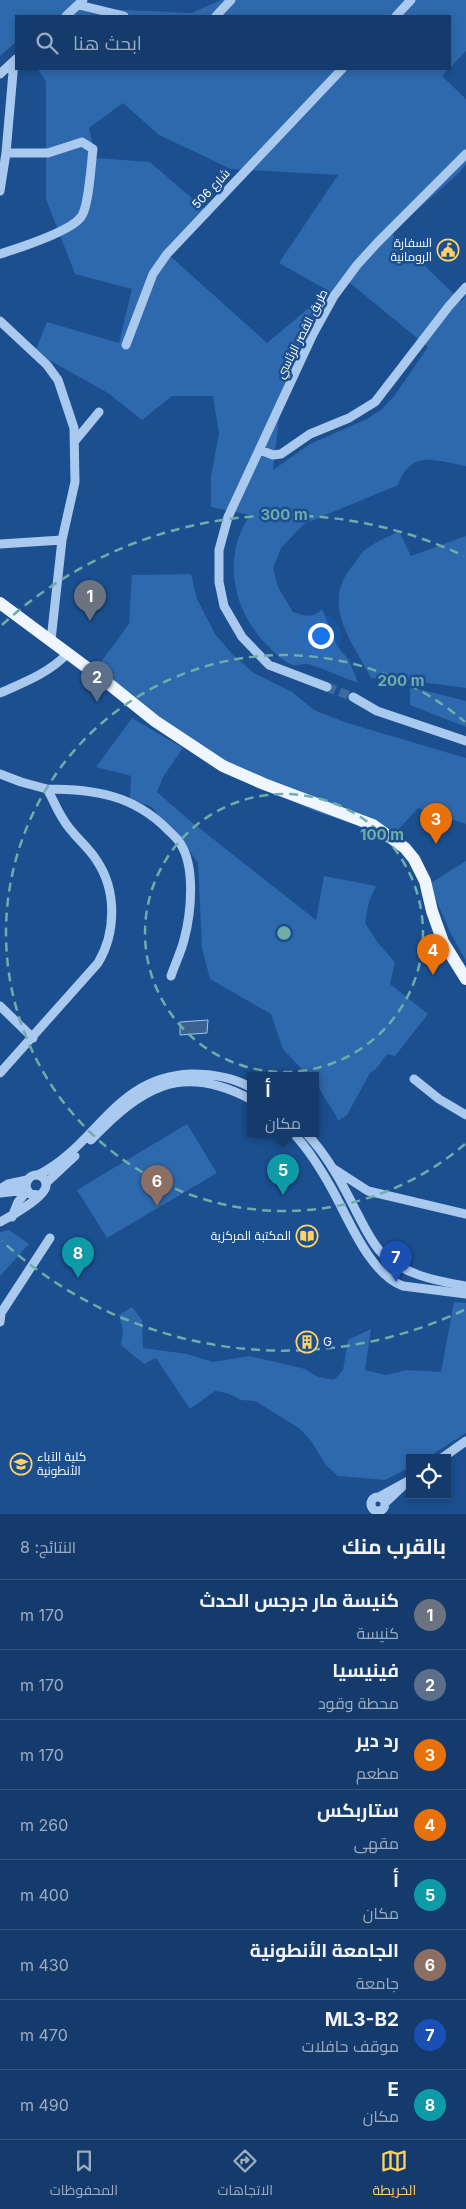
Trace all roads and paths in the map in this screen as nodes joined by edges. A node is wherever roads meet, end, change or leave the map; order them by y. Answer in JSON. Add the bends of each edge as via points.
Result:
{"nodes":[{"id":1,"x":231,"y":0,"type":"edge"},
{"id":2,"x":411,"y":0,"type":"edge"},
{"id":3,"x":81,"y":2,"type":"edge"},
{"id":4,"x":67,"y":15,"type":"edge"},
{"id":5,"x":121,"y":15,"type":"edge"},
{"id":6,"x":217,"y":15,"type":"edge"},
{"id":7,"x":397,"y":15,"type":"edge"},
{"id":8,"x":15,"y":60,"type":"edge"},
{"id":9,"x":341,"y":70,"type":"edge"},
{"id":10,"x":0,"y":74,"type":"edge"},
{"id":11,"x":6,"y":153,"type":"junction"},
{"id":12,"x":466,"y":154,"type":"edge"},
{"id":13,"x":0,"y":191,"type":"edge"},
{"id":14,"x":0,"y":254,"type":"edge"},
{"id":15,"x":466,"y":287,"type":"edge"},
{"id":16,"x":0,"y":321,"type":"edge"},
{"id":17,"x":126,"y":345,"type":"dead end"},
{"id":18,"x":99,"y":412,"type":"dead end"},
{"id":19,"x":75,"y":441,"type":"junction"},
{"id":20,"x":260,"y":450,"type":"junction"},
{"id":21,"x":62,"y":540,"type":"junction"},
{"id":22,"x":0,"y":544,"type":"edge"},
{"id":23,"x":0,"y":602,"type":"edge"},
{"id":24,"x":51,"y":640,"type":"junction"},
{"id":25,"x":68,"y":653,"type":"junction"},
{"id":26,"x":327,"y":687,"type":"tunnel mouth"},
{"id":27,"x":0,"y":693,"type":"edge"},
{"id":28,"x":353,"y":697,"type":"tunnel mouth"},
{"id":29,"x":466,"y":741,"type":"edge"},
{"id":30,"x":0,"y":774,"type":"edge"},
{"id":31,"x":48,"y":789,"type":"junction"},
{"id":32,"x":464,"y":974,"type":"edge"},
{"id":33,"x":171,"y":976,"type":"dead end"},
{"id":34,"x":0,"y":1006,"type":"edge"},
{"id":35,"x":33,"y":1038,"type":"junction"},
{"id":36,"x":0,"y":1073,"type":"edge"},
{"id":37,"x":414,"y":1079,"type":"dead end"},
{"id":38,"x":247,"y":1086,"type":"edge"},
{"id":39,"x":247,"y":1097,"type":"edge"},
{"id":40,"x":466,"y":1115,"type":"edge"},
{"id":41,"x":297,"y":1137,"type":"edge"},
{"id":42,"x":310,"y":1137,"type":"edge"},
{"id":43,"x":334,"y":1169,"type":"junction"},
{"id":44,"x":38,"y":1175,"type":"junction"},
{"id":45,"x":27,"y":1180,"type":"junction"},
{"id":46,"x":46,"y":1183,"type":"junction"},
{"id":47,"x":0,"y":1189,"type":"edge"},
{"id":48,"x":27,"y":1191,"type":"junction"},
{"id":49,"x":368,"y":1191,"type":"junction"},
{"id":50,"x":0,"y":1193,"type":"edge"},
{"id":51,"x":38,"y":1195,"type":"junction"},
{"id":52,"x":350,"y":1200,"type":"junction"},
{"id":53,"x":466,"y":1214,"type":"edge"},
{"id":54,"x":12,"y":1217,"type":"junction"},
{"id":55,"x":0,"y":1222,"type":"edge"},
{"id":56,"x":50,"y":1238,"type":"dead end"},
{"id":57,"x":466,"y":1286,"type":"edge"},
{"id":58,"x":466,"y":1294,"type":"edge"},
{"id":59,"x":0,"y":1316,"type":"edge"},
{"id":60,"x":466,"y":1441,"type":"edge"},
{"id":61,"x":448,"y":1454,"type":"edge"},
{"id":62,"x":406,"y":1483,"type":"edge"},
{"id":63,"x":379,"y":1508,"type":"edge"}],
"edges":[{"from":1,"to":6,"type":"street"},
{"from":2,"to":7,"type":"street"},
{"from":3,"to":4,"type":"street"},
{"from":3,"to":5,"type":"street"},
{"from":8,"to":10,"type":"street"},
{"from":8,"to":11,"type":"street"},
{"from":9,"to":17,"type":"street","name":"شارع 506","via":[[167,254],[153,274]]},
{"from":11,"to":13,"type":"street"},
{"from":11,"to":14,"type":"street","via":[[48,154],[82,142],[94,149],[82,216],[72,226]]},
{"from":12,"to":20,"type":"street","name":"طريق القصر الرئاسي","via":[[378,242],[334,296]]},
{"from":15,"to":20,"type":"street","via":[[375,402],[349,418],[310,434],[281,454]]},
{"from":16,"to":19,"type":"street","via":[[58,380],[74,428]]},
{"from":18,"to":19,"type":"street"},
{"from":19,"to":21,"type":"street","via":[[75,482]]},
{"from":20,"to":26,"type":"street","name":"طريق القصر الرئاسي","via":[[228,517],[219,550],[219,582],[224,606],[242,637],[269,665]]},
{"from":21,"to":22,"type":"street"},
{"from":21,"to":24,"type":"street"},
{"from":23,"to":24,"type":"main road"},
{"from":24,"to":25,"type":"main road"},
{"from":25,"to":27,"type":"street","via":[[42,674]]},
{"from":25,"to":32,"type":"main road","via":[[155,721],[223,766],[374,825],[405,848],[420,869],[443,942]]},
{"from":28,"to":29,"type":"street","via":[[377,711]]},
{"from":30,"to":31,"type":"street"},
{"from":31,"to":33,"type":"street","via":[[80,790],[124,799],[155,817],[180,843],[190,881],[190,900],[184,940]]},
{"from":31,"to":35,"type":"street","via":[[64,820],[103,872],[112,920],[106,950],[98,963]]},
{"from":34,"to":35,"type":"street"},
{"from":35,"to":36,"type":"street"},
{"from":37,"to":40,"type":"street"},
{"from":38,"to":44,"type":"street","via":[[227,1077],[198,1074],[154,1081],[124,1098],[68,1155]]},
{"from":39,"to":46,"type":"street","via":[[212,1083],[192,1081],[154,1089],[118,1112]]},
{"from":41,"to":58,"type":"street","via":[[311,1154],[358,1238],[385,1275],[403,1286]]},
{"from":42,"to":43,"type":"street","via":[[323,1150]]},
{"from":43,"to":49,"type":"street"},
{"from":43,"to":52,"type":"street"},
{"from":44,"to":45,"type":"street"},
{"from":44,"to":46,"type":"street"},
{"from":45,"to":47,"type":"street"},
{"from":45,"to":48,"type":"street"},
{"from":46,"to":51,"type":"street","via":[[45,1191]]},
{"from":48,"to":50,"type":"street"},
{"from":48,"to":51,"type":"street"},
{"from":48,"to":54,"type":"street"},
{"from":49,"to":52,"type":"street"},
{"from":49,"to":53,"type":"street"},
{"from":51,"to":54,"type":"street"},
{"from":52,"to":57,"type":"street","via":[[380,1251],[395,1263],[431,1279]]},
{"from":54,"to":55,"type":"street"},
{"from":56,"to":59,"type":"street"},
{"from":60,"to":61,"type":"street"},
{"from":62,"to":63,"type":"street"}]}
